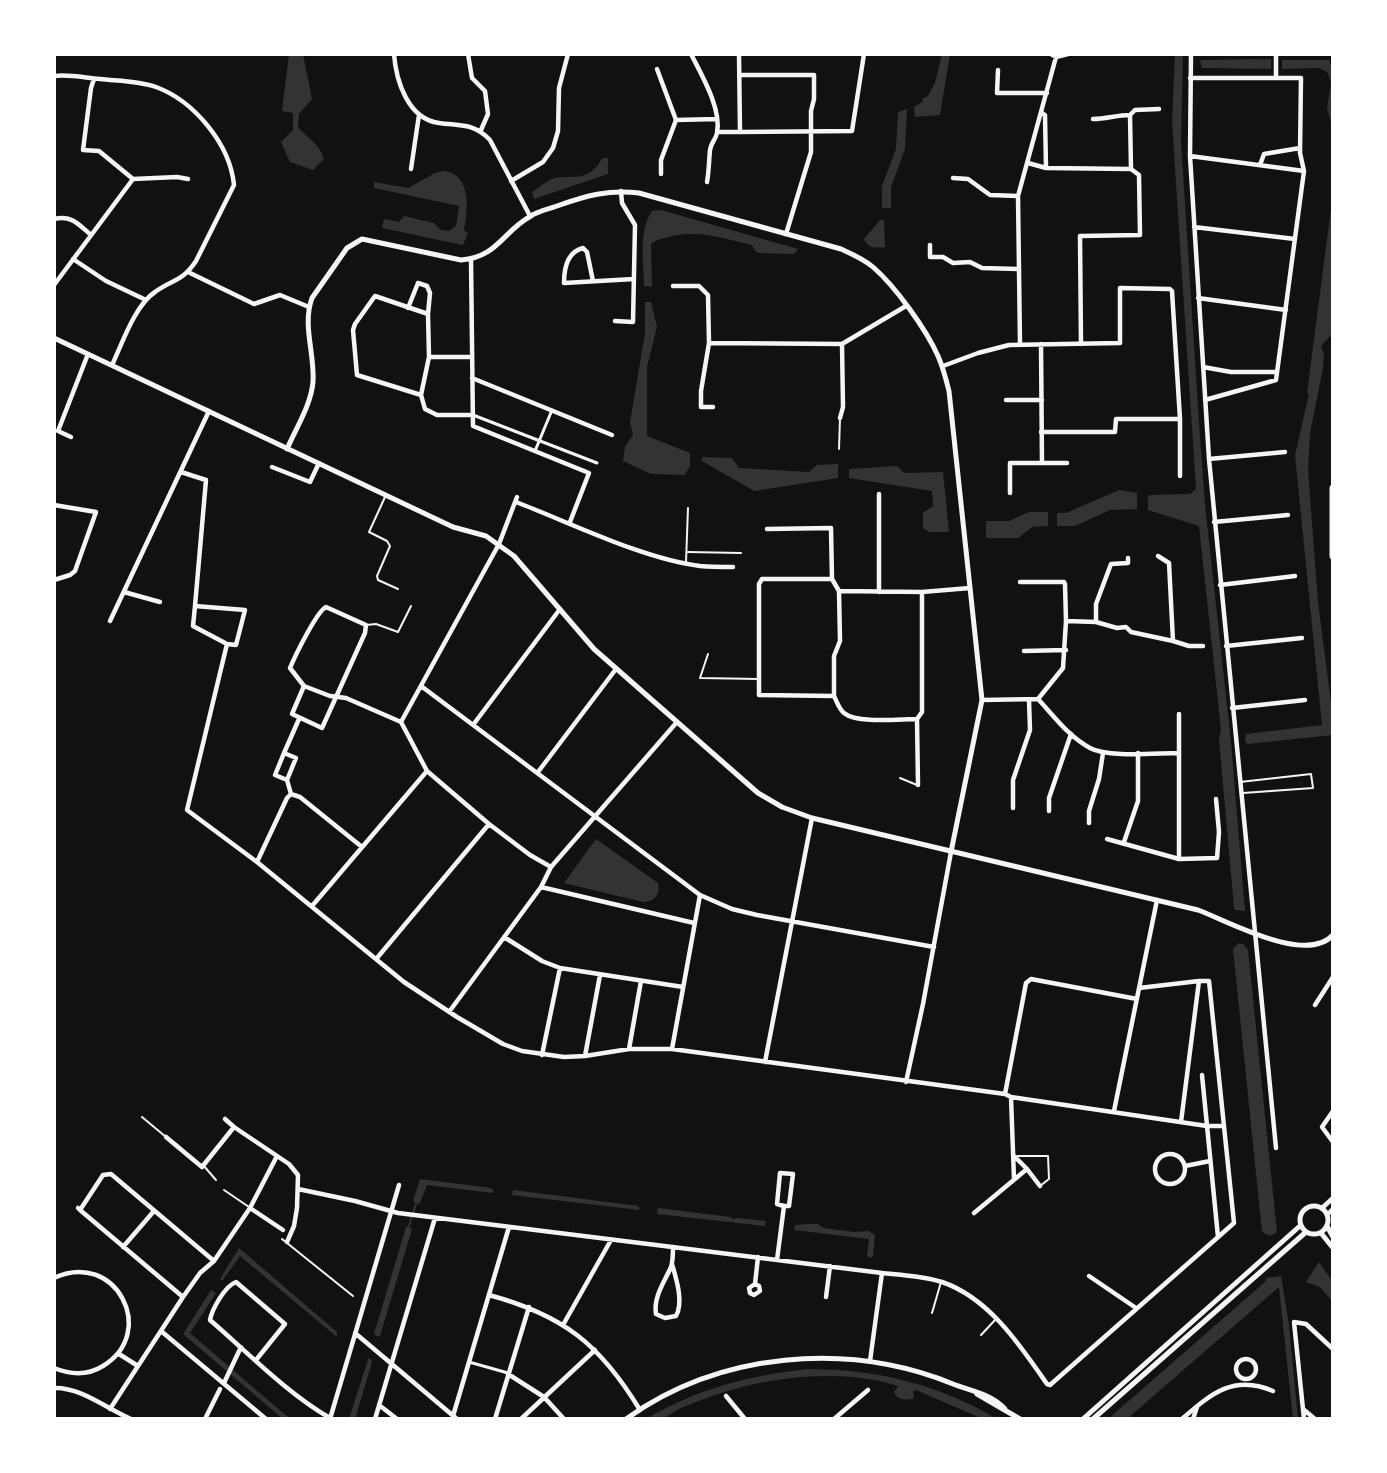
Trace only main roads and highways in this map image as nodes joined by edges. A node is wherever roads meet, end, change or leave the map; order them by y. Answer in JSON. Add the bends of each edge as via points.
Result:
{"nodes":[{"id":1,"x":1333,"y":488,"type":"edge"},
{"id":2,"x":1333,"y":556,"type":"edge"}],
"edges":[{"from":1,"to":2,"type":"main road"}]}
